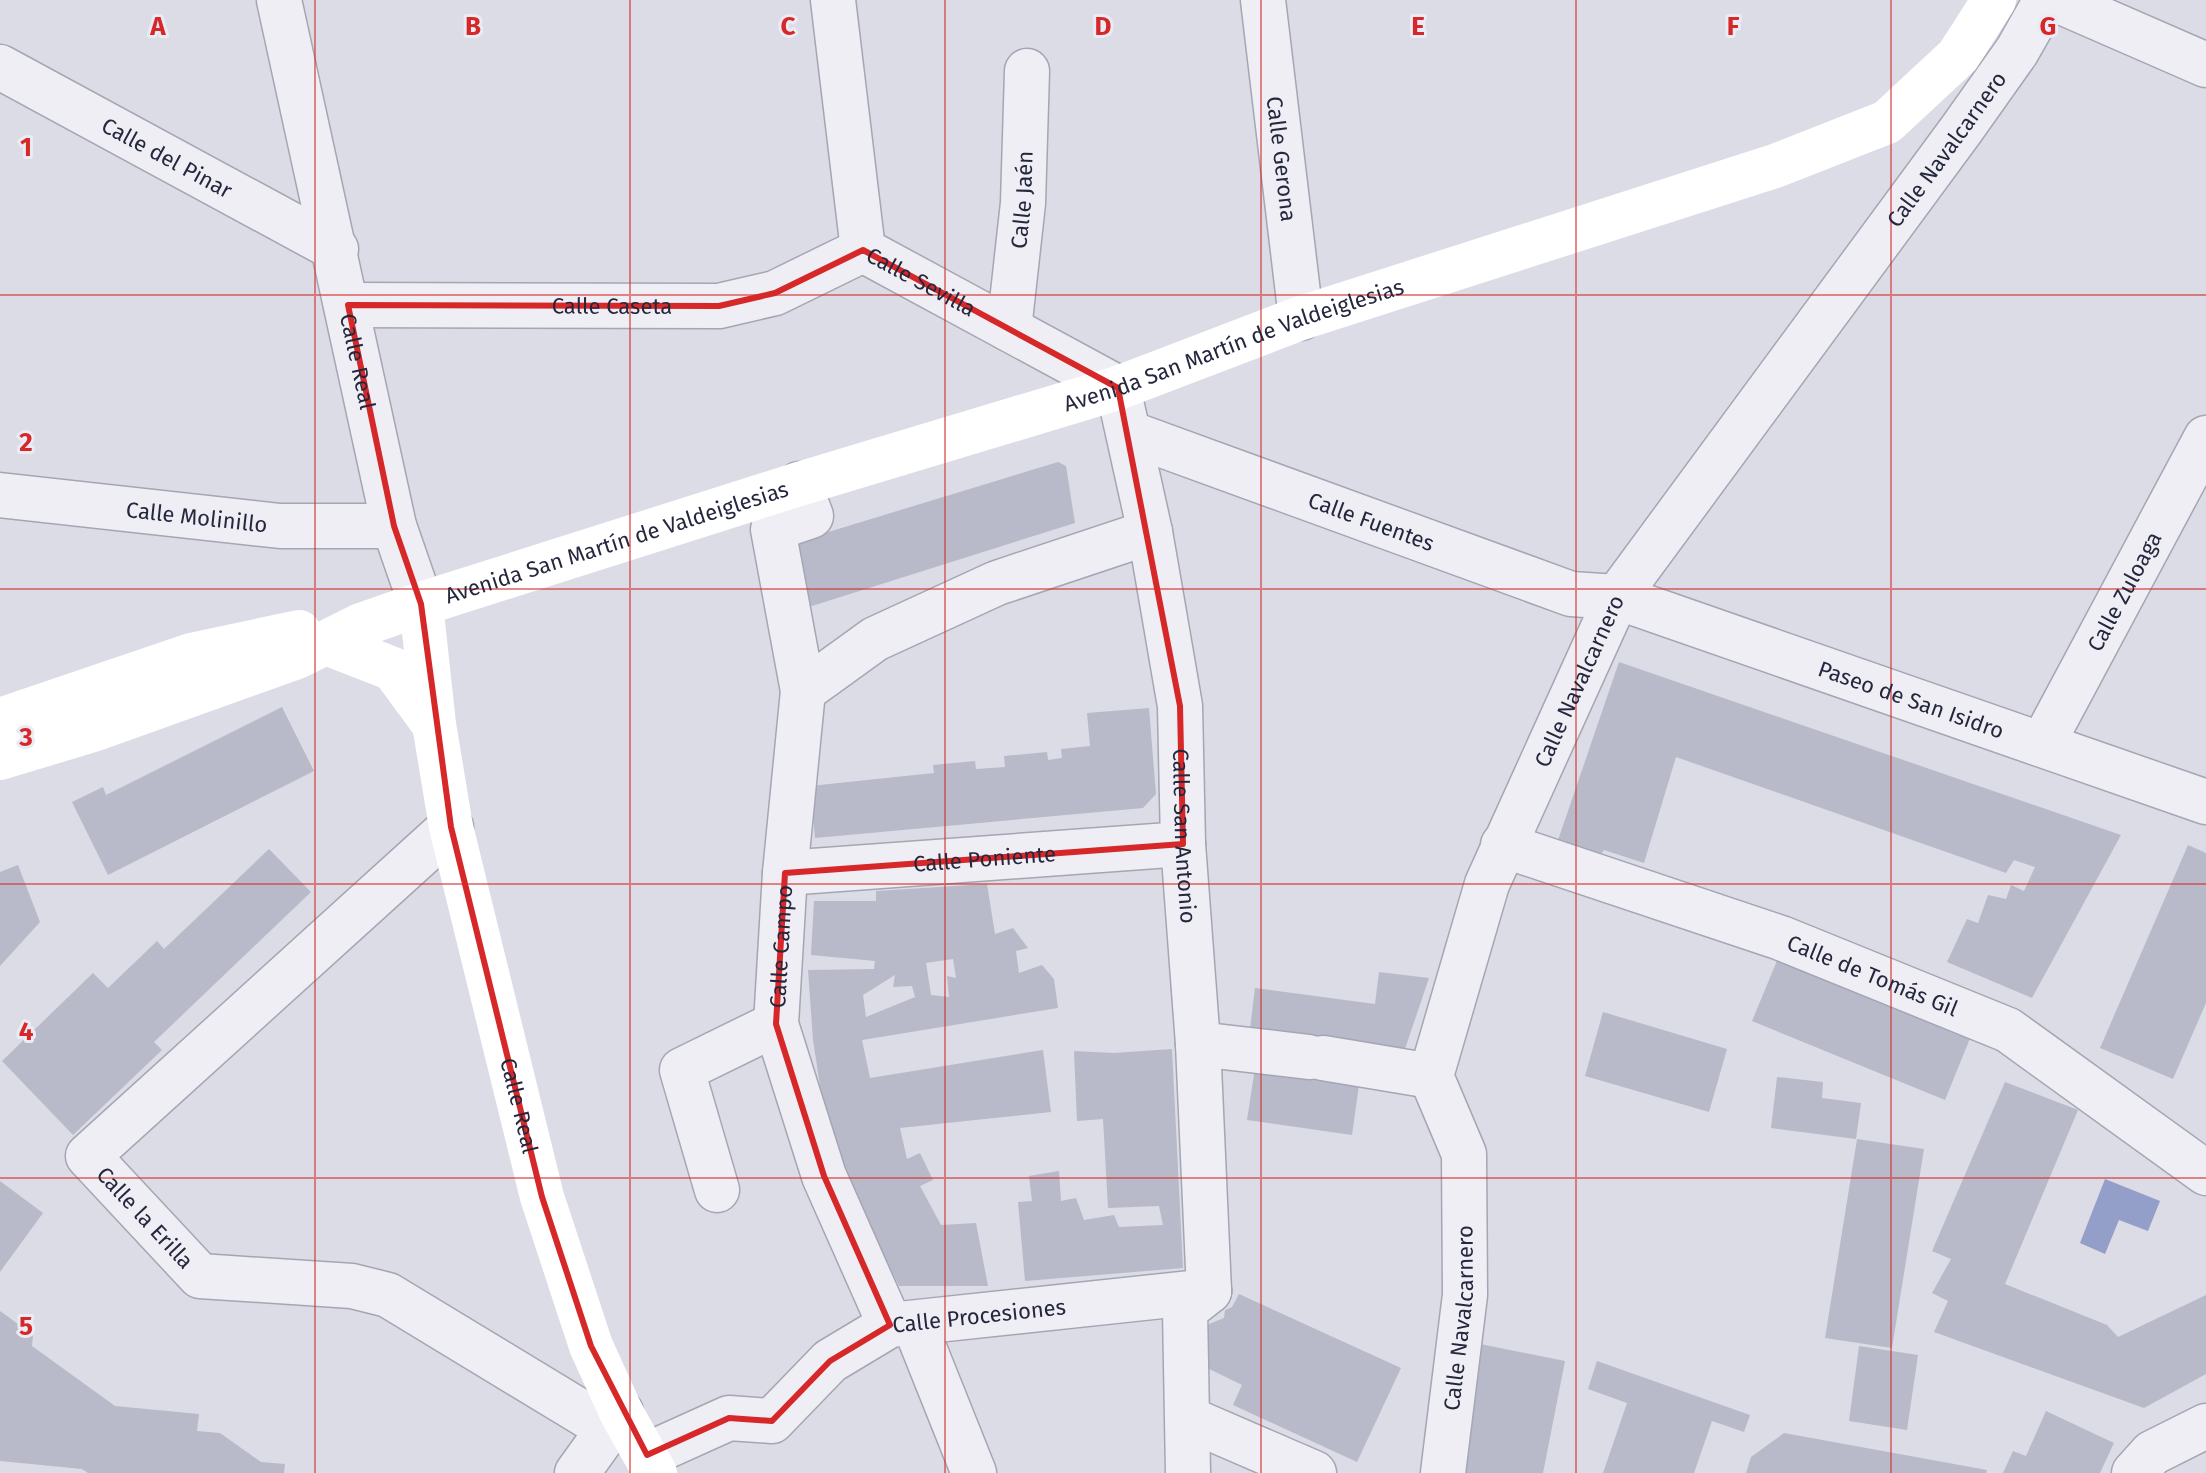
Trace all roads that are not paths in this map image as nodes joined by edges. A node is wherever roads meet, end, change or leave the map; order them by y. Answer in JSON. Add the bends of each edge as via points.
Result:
{"nodes":[{"id":1,"x":279,"y":0,"type":"edge"},
{"id":2,"x":833,"y":0,"type":"edge"},
{"id":3,"x":1263,"y":0,"type":"edge"},
{"id":4,"x":1994,"y":0,"type":"edge"},
{"id":5,"x":2046,"y":0,"type":"edge"},
{"id":6,"x":2057,"y":0,"type":"edge"},
{"id":7,"x":2206,"y":65,"type":"edge"},
{"id":8,"x":0,"y":67,"type":"edge"},
{"id":9,"x":1027,"y":71,"type":"dead end"},
{"id":10,"x":336,"y":249,"type":"junction"},
{"id":11,"x":863,"y":250,"type":"junction"},
{"id":12,"x":348,"y":305,"type":"junction"},
{"id":13,"x":1301,"y":318,"type":"junction"},
{"id":14,"x":1009,"y":329,"type":"junction"},
{"id":15,"x":1118,"y":388,"type":"junction"},
{"id":16,"x":1129,"y":433,"type":"junction"},
{"id":17,"x":2206,"y":438,"type":"edge"},
{"id":18,"x":799,"y":484,"type":"junction"},
{"id":19,"x":0,"y":495,"type":"edge"},
{"id":20,"x":394,"y":526,"type":"junction"},
{"id":21,"x":1150,"y":532,"type":"junction"},
{"id":22,"x":1617,"y":597,"type":"junction"},
{"id":23,"x":421,"y":604,"type":"junction"},
{"id":24,"x":344,"y":634,"type":"junction"},
{"id":25,"x":803,"y":691,"type":"junction"},
{"id":26,"x":0,"y":720,"type":"edge"},
{"id":27,"x":434,"y":724,"type":"junction"},
{"id":28,"x":2043,"y":743,"type":"junction"},
{"id":29,"x":0,"y":758,"type":"edge"},
{"id":30,"x":2206,"y":802,"type":"edge"},
{"id":31,"x":451,"y":827,"type":"junction"},
{"id":32,"x":1183,"y":844,"type":"junction"},
{"id":33,"x":1503,"y":845,"type":"junction"},
{"id":34,"x":785,"y":873,"type":"junction"},
{"id":35,"x":776,"y":1024,"type":"junction"},
{"id":36,"x":1198,"y":1044,"type":"junction"},
{"id":37,"x":1431,"y":1076,"type":"junction"},
{"id":38,"x":2206,"y":1173,"type":"edge"},
{"id":39,"x":717,"y":1190,"type":"dead end"},
{"id":40,"x":1209,"y":1291,"type":"junction"},
{"id":41,"x":902,"y":1324,"type":"junction"},
{"id":42,"x":1189,"y":1419,"type":"junction"},
{"id":43,"x":615,"y":1420,"type":"junction"},
{"id":44,"x":2206,"y":1426,"type":"edge"},
{"id":45,"x":651,"y":1464,"type":"edge"},
{"id":46,"x":577,"y":1473,"type":"edge"},
{"id":47,"x":974,"y":1473,"type":"edge"},
{"id":48,"x":1188,"y":1473,"type":"edge"},
{"id":49,"x":1314,"y":1473,"type":"edge"},
{"id":50,"x":1443,"y":1473,"type":"edge"},
{"id":51,"x":2134,"y":1473,"type":"edge"}],
"edges":[{"from":1,"to":10,"type":"street","name":"Calle Real"},
{"from":2,"to":11,"type":"street","name":"Calle Sevilla"},
{"from":3,"to":13,"type":"street","name":"Calle Gerona"},
{"from":4,"to":13,"type":"main road","name":"Avenida San Martín de Valdeiglesias","via":[[1958,56],[1887,122],[1775,166]]},
{"from":5,"to":22,"type":"street","name":"Calle Navalcarnero","via":[[1961,130]]},
{"from":6,"to":7,"type":"street"},
{"from":8,"to":10,"type":"street","name":"Calle del Pinar"},
{"from":9,"to":14,"type":"street","name":"Calle Jaén","via":[[1023,203]]},
{"from":10,"to":12,"type":"street","name":"Calle Real"},
{"from":11,"to":12,"type":"street","name":"Calle Caseta","via":[[775,293],[719,306]]},
{"from":11,"to":14,"type":"street","name":"Calle Sevilla"},
{"from":12,"to":20,"type":"street","name":"Calle Real"},
{"from":13,"to":15,"type":"main road","name":"Avenida San Martín de Valdeiglesias"},
{"from":14,"to":15,"type":"street","name":"Calle Sevilla"},
{"from":15,"to":16,"type":"street","name":"Calle San Antonio"},
{"from":15,"to":18,"type":"main road","name":"Avenida San Martín de Valdeiglesias"},
{"from":16,"to":21,"type":"street","name":"Calle San Antonio"},
{"from":16,"to":22,"type":"street","name":"Calle Fuentes","via":[[1571,594]]},
{"from":17,"to":28,"type":"street","name":"Calle Zuloaga"},
{"from":18,"to":23,"type":"main road","name":"Avenida San Martín de Valdeiglesias"},
{"from":18,"to":25,"type":"street","name":"Calle Campo","via":[[811,516],[773,529]]},
{"from":19,"to":20,"type":"street","name":"Calle Molinillo","via":[[280,526]]},
{"from":20,"to":23,"type":"street","name":"Calle Real"},
{"from":21,"to":25,"type":"street","via":[[997,583],[875,639]]},
{"from":21,"to":32,"type":"street","name":"Calle San Antonio","via":[[1180,706]]},
{"from":22,"to":28,"type":"street","name":"Paseo de San Isidro"},
{"from":22,"to":33,"type":"street","name":"Calle Navalcarnero"},
{"from":23,"to":24,"type":"main road","name":"Avenida San Martín de Valdeiglesias"},
{"from":23,"to":27,"type":"main road","name":"Calle Real"},
{"from":24,"to":26,"type":"main road","via":[[290,633],[191,655]]},
{"from":24,"to":27,"type":"main road","name":"Calle Real","via":[[393,669]]},
{"from":24,"to":29,"type":"main road","via":[[297,657]]},
{"from":25,"to":34,"type":"street","name":"Calle Campo"},
{"from":27,"to":31,"type":"main road","name":"Calle Real"},
{"from":28,"to":30,"type":"street","name":"Paseo de San Isidro"},
{"from":31,"to":43,"type":"main road","name":"Calle Real","via":[[542,1197]]},
{"from":31,"to":43,"type":"street","name":"Calle la Erilla","via":[[88,1156],[200,1276],[352,1286],[388,1295]]},
{"from":32,"to":34,"type":"street","name":"Calle Poniente"},
{"from":32,"to":36,"type":"street","name":"Calle San Antonio"},
{"from":33,"to":37,"type":"street","name":"Calle Navalcarnero"},
{"from":33,"to":38,"type":"street","name":"Calle de Tomás Gil","via":[[1781,938],[2008,1030]]},
{"from":34,"to":35,"type":"street","name":"Calle Campo"},
{"from":35,"to":39,"type":"street","via":[[682,1070]]},
{"from":35,"to":41,"type":"street","name":"Calle Campo","via":[[824,1176]]},
{"from":36,"to":37,"type":"street"},
{"from":36,"to":40,"type":"street","name":"Calle San Antonio"},
{"from":37,"to":50,"type":"street","name":"Calle Navalcarnero","via":[[1464,1154],[1465,1295]]},
{"from":40,"to":41,"type":"street","name":"Calle Procesiones"},
{"from":40,"to":42,"type":"street","via":[[1185,1310]]},
{"from":41,"to":45,"type":"street","name":"Calle Procesiones","via":[[830,1361],[772,1421],[729,1418]]},
{"from":41,"to":47,"type":"street","name":"Calle Campo"},
{"from":42,"to":48,"type":"street"},
{"from":42,"to":49,"type":"street"},
{"from":43,"to":45,"type":"main road","name":"Calle Real"},
{"from":43,"to":46,"type":"street"},
{"from":44,"to":51,"type":"street","via":[[2152,1453]]}]}
